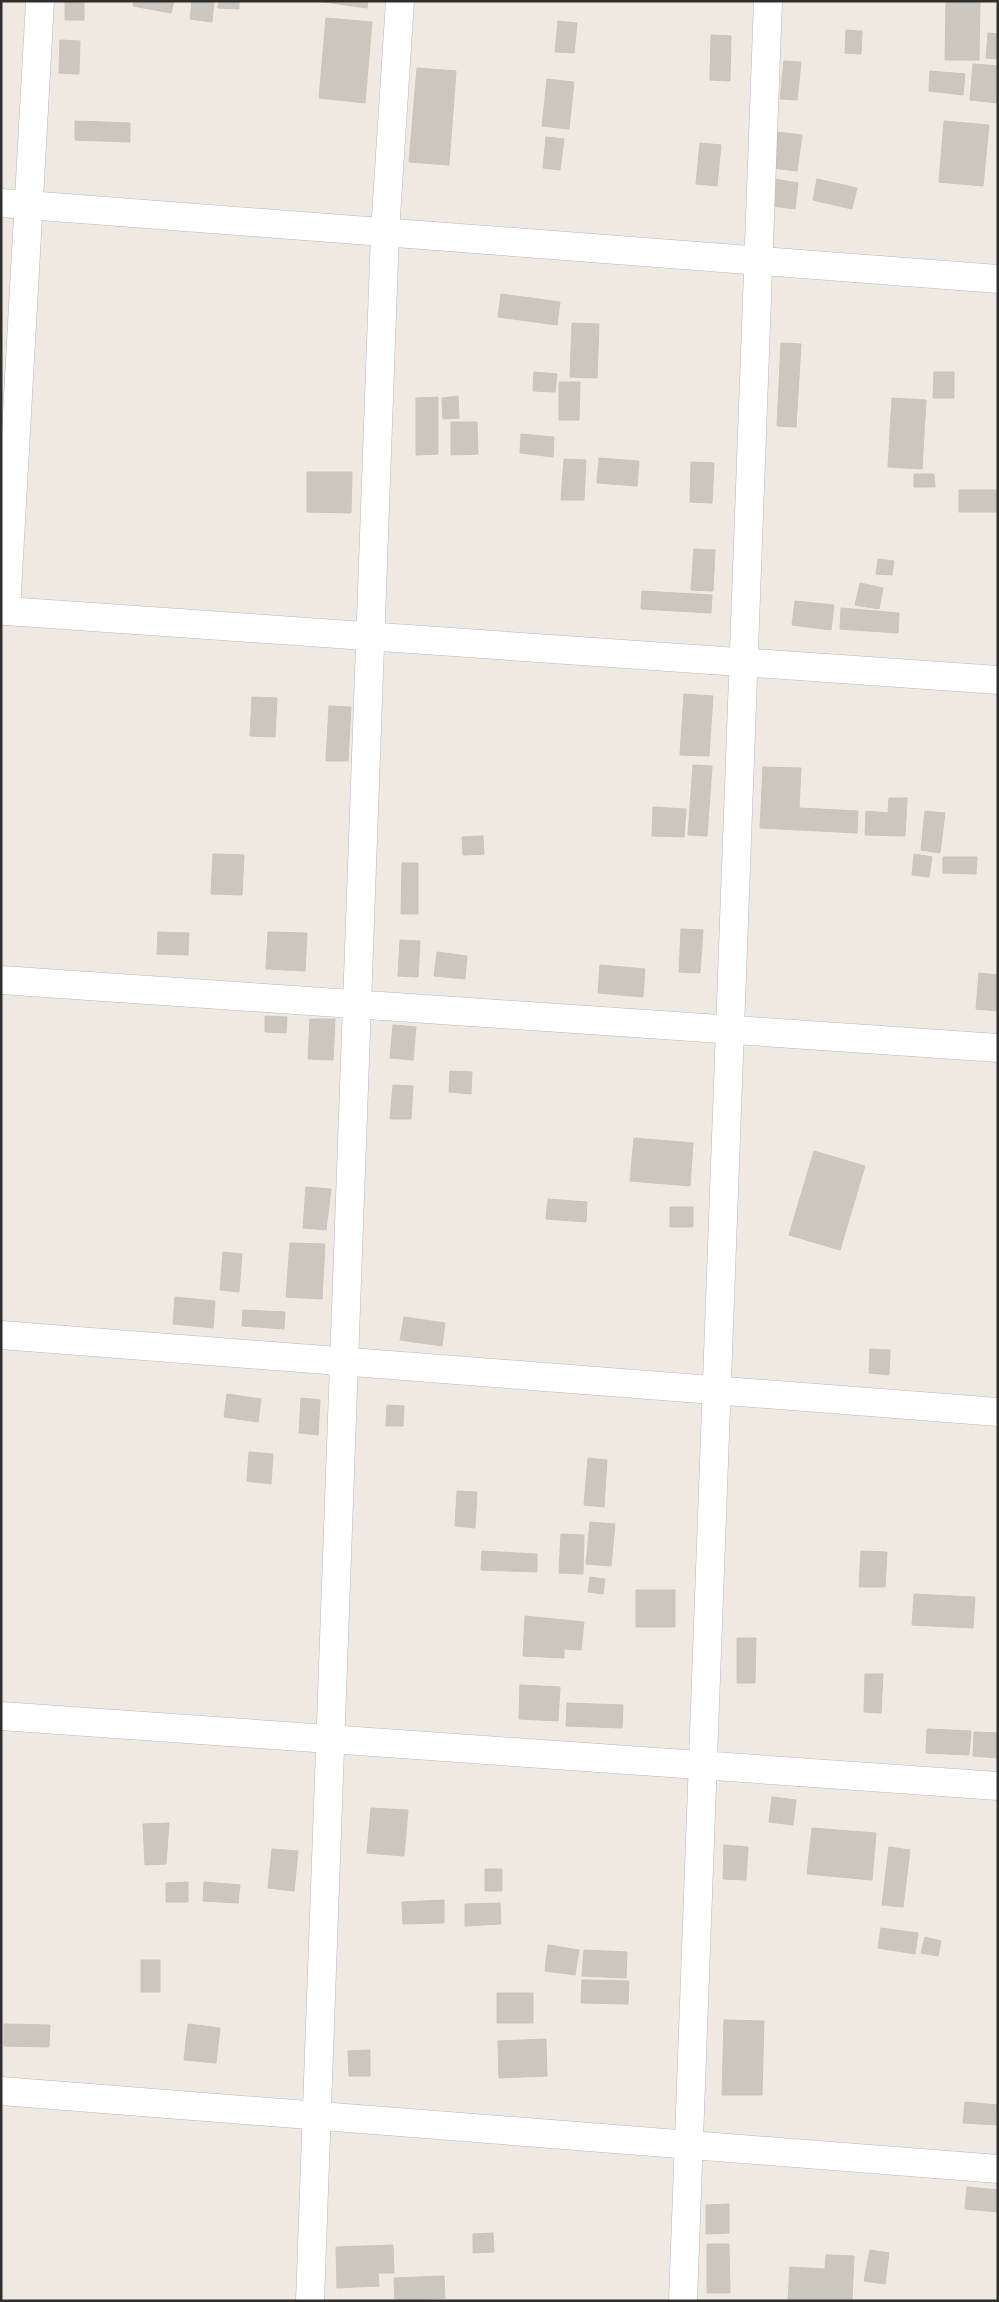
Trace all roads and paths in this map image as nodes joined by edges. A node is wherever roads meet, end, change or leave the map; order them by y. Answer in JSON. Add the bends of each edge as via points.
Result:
{"nodes":[{"id":1,"x":40,"y":1,"type":"edge"},
{"id":2,"x":400,"y":1,"type":"edge"},
{"id":3,"x":768,"y":1,"type":"edge"},
{"id":4,"x":1,"y":203,"type":"edge"},
{"id":5,"x":29,"y":205,"type":"junction"},
{"id":6,"x":385,"y":232,"type":"junction"},
{"id":7,"x":758,"y":261,"type":"junction"},
{"id":8,"x":998,"y":279,"type":"edge"},
{"id":9,"x":370,"y":637,"type":"junction"},
{"id":10,"x":743,"y":662,"type":"junction"},
{"id":11,"x":998,"y":680,"type":"edge"},
{"id":12,"x":1,"y":980,"type":"edge"},
{"id":13,"x":357,"y":1004,"type":"junction"},
{"id":14,"x":730,"y":1030,"type":"junction"},
{"id":15,"x":998,"y":1048,"type":"edge"},
{"id":16,"x":1,"y":1335,"type":"edge"},
{"id":17,"x":344,"y":1362,"type":"junction"},
{"id":18,"x":716,"y":1390,"type":"junction"},
{"id":19,"x":998,"y":1412,"type":"edge"},
{"id":20,"x":1,"y":1716,"type":"edge"},
{"id":21,"x":330,"y":1739,"type":"junction"},
{"id":22,"x":703,"y":1766,"type":"junction"},
{"id":23,"x":998,"y":1786,"type":"edge"},
{"id":24,"x":1,"y":2091,"type":"edge"},
{"id":25,"x":317,"y":2116,"type":"junction"},
{"id":26,"x":689,"y":2145,"type":"junction"},
{"id":27,"x":998,"y":2169,"type":"edge"},
{"id":28,"x":310,"y":2301,"type":"edge"},
{"id":29,"x":683,"y":2301,"type":"edge"}],
"edges":[{"from":1,"to":5,"type":"street"},
{"from":2,"to":6,"type":"street"},
{"from":3,"to":7,"type":"street"},
{"from":4,"to":5,"type":"street"},
{"from":5,"to":6,"type":"street"},
{"from":5,"to":9,"type":"street","via":[[6,611]]},
{"from":6,"to":7,"type":"street"},
{"from":6,"to":9,"type":"street"},
{"from":7,"to":8,"type":"street"},
{"from":7,"to":10,"type":"street"},
{"from":9,"to":10,"type":"street"},
{"from":9,"to":13,"type":"street"},
{"from":10,"to":11,"type":"street"},
{"from":10,"to":14,"type":"street"},
{"from":12,"to":13,"type":"street"},
{"from":13,"to":14,"type":"street"},
{"from":13,"to":17,"type":"street"},
{"from":14,"to":15,"type":"street"},
{"from":14,"to":18,"type":"street"},
{"from":16,"to":17,"type":"street"},
{"from":17,"to":18,"type":"street"},
{"from":17,"to":21,"type":"street"},
{"from":18,"to":19,"type":"street"},
{"from":18,"to":22,"type":"street"},
{"from":20,"to":21,"type":"street"},
{"from":21,"to":22,"type":"street"},
{"from":21,"to":25,"type":"street"},
{"from":22,"to":23,"type":"street"},
{"from":22,"to":26,"type":"street"},
{"from":24,"to":25,"type":"street"},
{"from":25,"to":26,"type":"street"},
{"from":25,"to":28,"type":"street"},
{"from":26,"to":27,"type":"street"},
{"from":26,"to":29,"type":"street"}]}
